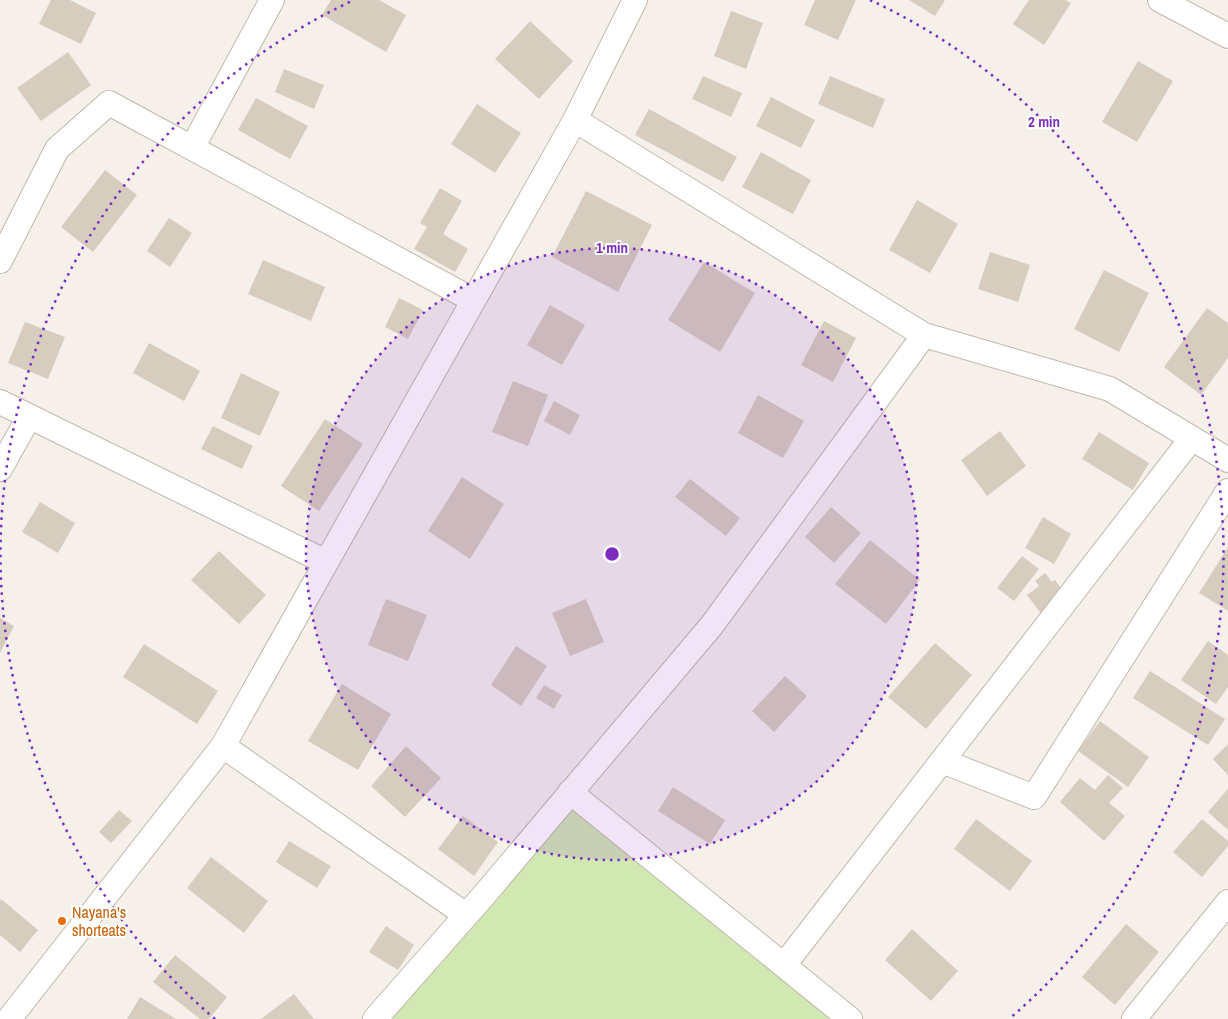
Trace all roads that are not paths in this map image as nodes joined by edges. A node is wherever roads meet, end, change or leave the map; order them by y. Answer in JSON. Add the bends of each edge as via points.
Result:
{"nodes":[{"id":1,"x":272,"y":0,"type":"edge"},
{"id":2,"x":635,"y":0,"type":"edge"},
{"id":3,"x":1160,"y":0,"type":"edge"},
{"id":4,"x":1228,"y":36,"type":"edge"},
{"id":5,"x":575,"y":120,"type":"junction"},
{"id":6,"x":192,"y":148,"type":"junction"},
{"id":7,"x":0,"y":261,"type":"edge"},
{"id":8,"x":473,"y":300,"type":"junction"},
{"id":9,"x":924,"y":335,"type":"junction"},
{"id":10,"x":0,"y":402,"type":"edge"},
{"id":11,"x":29,"y":417,"type":"junction"},
{"id":12,"x":1192,"y":438,"type":"junction"},
{"id":13,"x":1228,"y":460,"type":"edge"},
{"id":14,"x":0,"y":469,"type":"edge"},
{"id":15,"x":1228,"y":491,"type":"edge"},
{"id":16,"x":326,"y":562,"type":"junction"},
{"id":17,"x":223,"y":746,"type":"junction"},
{"id":18,"x":942,"y":761,"type":"junction"},
{"id":19,"x":570,"y":792,"type":"junction"},
{"id":20,"x":1228,"y":902,"type":"edge"},
{"id":21,"x":466,"y":915,"type":"junction"},
{"id":22,"x":784,"y":965,"type":"junction"},
{"id":23,"x":8,"y":1019,"type":"edge"},
{"id":24,"x":375,"y":1019,"type":"edge"},
{"id":25,"x":850,"y":1019,"type":"edge"},
{"id":26,"x":1134,"y":1019,"type":"edge"}],
"edges":[{"from":1,"to":6,"type":"street"},
{"from":2,"to":5,"type":"street"},
{"from":3,"to":4,"type":"street"},
{"from":5,"to":8,"type":"street"},
{"from":5,"to":9,"type":"street"},
{"from":6,"to":7,"type":"street","via":[[109,102],[57,149]]},
{"from":6,"to":8,"type":"street"},
{"from":8,"to":16,"type":"street"},
{"from":9,"to":12,"type":"street","via":[[1110,389]]},
{"from":9,"to":19,"type":"street","via":[[712,625]]},
{"from":10,"to":11,"type":"street"},
{"from":11,"to":14,"type":"street"},
{"from":11,"to":16,"type":"street"},
{"from":12,"to":13,"type":"street"},
{"from":12,"to":18,"type":"street"},
{"from":15,"to":18,"type":"street","via":[[1034,797]]},
{"from":16,"to":17,"type":"street"},
{"from":17,"to":21,"type":"street"},
{"from":17,"to":23,"type":"street"},
{"from":18,"to":22,"type":"street"},
{"from":19,"to":21,"type":"street"},
{"from":19,"to":22,"type":"street"},
{"from":20,"to":26,"type":"street"},
{"from":21,"to":24,"type":"street"},
{"from":22,"to":25,"type":"street"}]}
